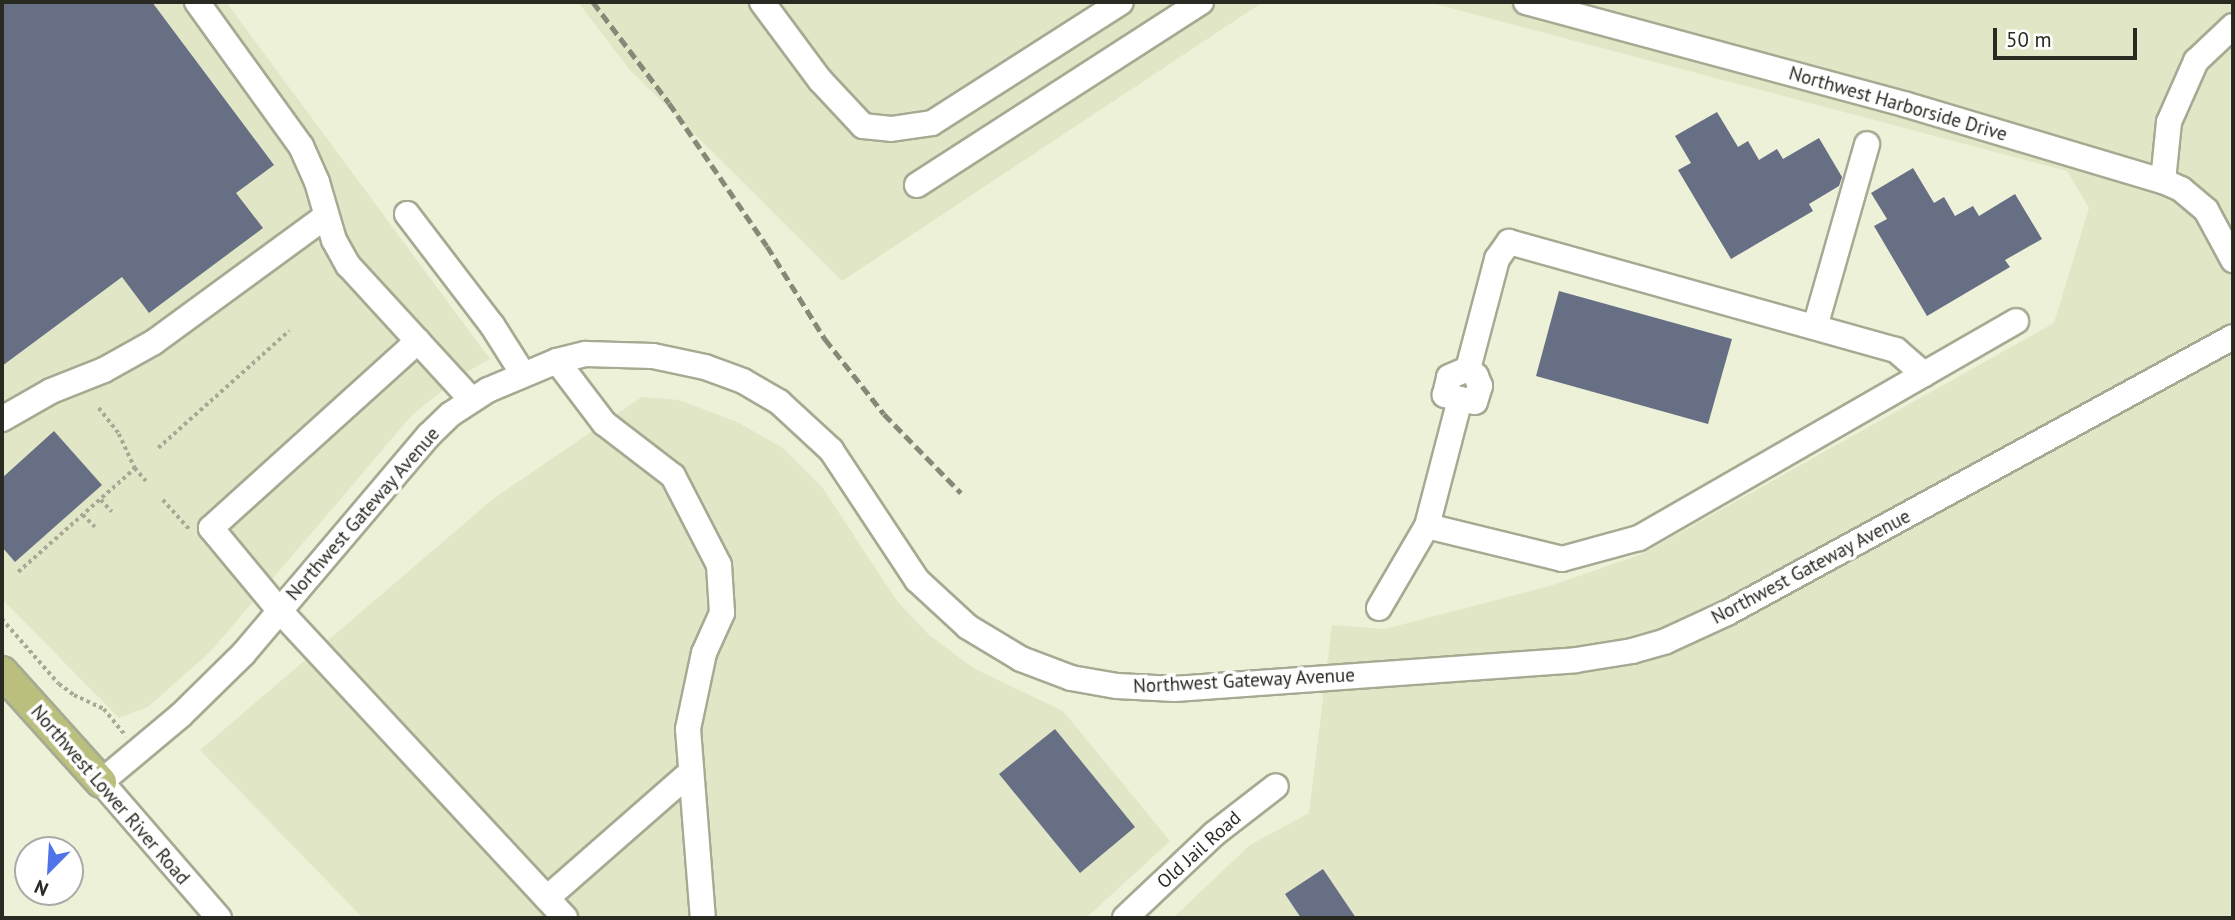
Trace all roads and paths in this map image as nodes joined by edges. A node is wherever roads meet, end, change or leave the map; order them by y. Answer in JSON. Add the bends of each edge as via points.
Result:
{"nodes":[{"id":1,"x":197,"y":2,"type":"edge"},
{"id":2,"x":762,"y":2,"type":"edge"},
{"id":3,"x":1121,"y":2,"type":"edge"},
{"id":4,"x":1201,"y":2,"type":"edge"},
{"id":5,"x":1526,"y":2,"type":"edge"},
{"id":6,"x":2233,"y":26,"type":"edge"},
{"id":7,"x":1867,"y":144,"type":"dead end"},
{"id":8,"x":2163,"y":181,"type":"junction"},
{"id":9,"x":917,"y":185,"type":"dead end"},
{"id":10,"x":407,"y":214,"type":"dead end"},
{"id":11,"x":325,"y":217,"type":"junction"},
{"id":12,"x":2233,"y":260,"type":"edge"},
{"id":13,"x":2016,"y":321,"type":"dead end"},
{"id":14,"x":1815,"y":327,"type":"junction"},
{"id":15,"x":289,"y":331,"type":"dead end"},
{"id":16,"x":2233,"y":337,"type":"edge"},
{"id":17,"x":418,"y":341,"type":"junction"},
{"id":18,"x":557,"y":361,"type":"junction"},
{"id":19,"x":523,"y":373,"type":"junction"},
{"id":20,"x":1924,"y":374,"type":"junction"},
{"id":21,"x":471,"y":400,"type":"junction"},
{"id":22,"x":99,"y":408,"type":"dead end"},
{"id":23,"x":2,"y":419,"type":"edge"},
{"id":24,"x":158,"y":448,"type":"dead end"},
{"id":25,"x":135,"y":468,"type":"junction"},
{"id":26,"x":146,"y":481,"type":"dead end"},
{"id":27,"x":101,"y":500,"type":"junction"},
{"id":28,"x":163,"y":500,"type":"dead end"},
{"id":29,"x":112,"y":512,"type":"dead end"},
{"id":30,"x":83,"y":515,"type":"junction"},
{"id":31,"x":1427,"y":526,"type":"junction"},
{"id":32,"x":95,"y":527,"type":"dead end"},
{"id":33,"x":189,"y":529,"type":"dead end"},
{"id":34,"x":18,"y":572,"type":"dead end"},
{"id":35,"x":1379,"y":608,"type":"dead end"},
{"id":36,"x":280,"y":611,"type":"junction"},
{"id":37,"x":2,"y":619,"type":"edge"},
{"id":38,"x":2,"y":672,"type":"edge"},
{"id":39,"x":138,"y":750,"type":"junction"},
{"id":40,"x":691,"y":772,"type":"junction"},
{"id":41,"x":101,"y":782,"type":"junction"},
{"id":42,"x":1276,"y":786,"type":"dead end"},
{"id":43,"x":547,"y":898,"type":"junction"},
{"id":44,"x":219,"y":918,"type":"edge"},
{"id":45,"x":565,"y":918,"type":"edge"},
{"id":46,"x":703,"y":918,"type":"edge"},
{"id":47,"x":1125,"y":918,"type":"edge"}],
"edges":[{"from":1,"to":11,"type":"street","via":[[301,146],[317,182]]},
{"from":2,"to":3,"type":"street","via":[[820,80],[863,125],[891,129],[932,123]]},
{"from":4,"to":9,"type":"street"},
{"from":5,"to":8,"type":"street","name":"Northwest Harborside Drive","via":[[1903,104]]},
{"from":6,"to":8,"type":"street","via":[[2196,61],[2190,73],[2169,122]]},
{"from":7,"to":14,"type":"street"},
{"from":8,"to":12,"type":"street","name":"Northwest Harborside Drive","via":[[2206,210]]},
{"from":10,"to":19,"type":"street"},
{"from":11,"to":17,"type":"street","via":[[348,265]]},
{"from":11,"to":23,"type":"street","via":[[154,342]]},
{"from":13,"to":20,"type":"street"},
{"from":14,"to":20,"type":"street","via":[[1896,350]]},
{"from":14,"to":31,"type":"street","via":[[1509,242],[1497,259],[1468,369],[1479,386],[1475,402],[1460,399]]},
{"from":15,"to":24,"type":"path"},
{"from":16,"to":18,"type":"street","name":"Northwest Gateway Avenue","via":[[1696,629],[1655,645],[1602,657],[1175,689],[1116,686],[1049,671],[968,627],[917,580],[831,450],[779,402],[743,382],[679,359],[586,354]]},
{"from":17,"to":21,"type":"street"},
{"from":17,"to":36,"type":"street","via":[[211,528]]},
{"from":18,"to":19,"type":"street","name":"Northwest Gateway Avenue"},
{"from":18,"to":40,"type":"street","via":[[604,423],[673,475],[719,565],[722,614],[704,653],[688,729]]},
{"from":19,"to":21,"type":"street","name":"Northwest Gateway Avenue"},
{"from":20,"to":31,"type":"street","via":[[1639,538],[1562,559]]},
{"from":21,"to":36,"type":"street","name":"Northwest Gateway Avenue","via":[[429,435]]},
{"from":22,"to":25,"type":"path","via":[[119,434]]},
{"from":25,"to":26,"type":"path"},
{"from":25,"to":27,"type":"path"},
{"from":27,"to":29,"type":"path"},
{"from":27,"to":30,"type":"path"},
{"from":28,"to":33,"type":"path"},
{"from":30,"to":32,"type":"path"},
{"from":30,"to":34,"type":"path"},
{"from":31,"to":35,"type":"street"},
{"from":36,"to":39,"type":"street","name":"Northwest Gateway Avenue","via":[[220,678]]},
{"from":36,"to":43,"type":"street"},
{"from":37,"to":39,"type":"path","name":"Northwest Lower River Road","via":[[60,684],[104,709]]},
{"from":38,"to":41,"type":"main road","name":"Northwest Lower River Road"},
{"from":39,"to":41,"type":"street","name":"Northwest Gateway Avenue"},
{"from":40,"to":43,"type":"street"},
{"from":40,"to":46,"type":"street"},
{"from":41,"to":44,"type":"street","name":"Northwest Lower River Road"},
{"from":42,"to":47,"type":"street","name":"Old Jail Road","via":[[1214,834]]},
{"from":43,"to":45,"type":"street"}]}
